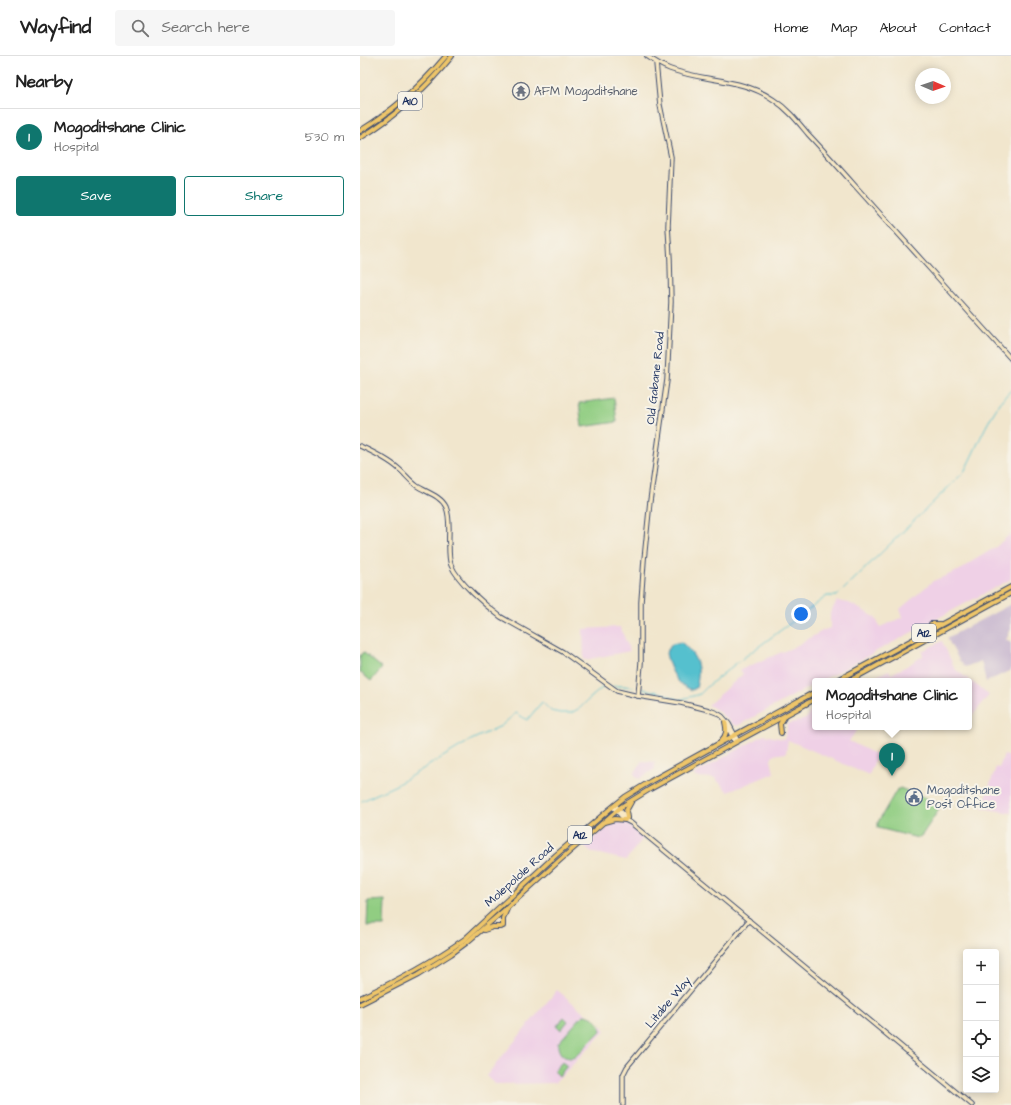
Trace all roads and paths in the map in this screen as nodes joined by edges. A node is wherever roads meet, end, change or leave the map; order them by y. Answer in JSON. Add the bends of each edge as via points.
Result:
{"nodes":[{"id":1,"x":446,"y":56,"type":"edge"},
{"id":2,"x":452,"y":56,"type":"edge"},
{"id":3,"x":647,"y":56,"type":"edge"},
{"id":4,"x":656,"y":63,"type":"junction"},
{"id":5,"x":360,"y":131,"type":"edge"},
{"id":6,"x":360,"y":138,"type":"edge"},
{"id":7,"x":1011,"y":360,"type":"edge"},
{"id":8,"x":360,"y":446,"type":"edge"},
{"id":9,"x":1011,"y":587,"type":"edge"},
{"id":10,"x":1011,"y":593,"type":"edge"},
{"id":11,"x":931,"y":624,"type":"dead end"},
{"id":12,"x":942,"y":624,"type":"junction"},
{"id":13,"x":867,"y":671,"type":"junction"},
{"id":14,"x":853,"y":672,"type":"junction"},
{"id":15,"x":842,"y":678,"type":"edge"},
{"id":16,"x":854,"y":678,"type":"edge"},
{"id":17,"x":812,"y":694,"type":"edge"},
{"id":18,"x":638,"y":696,"type":"junction"},
{"id":19,"x":812,"y":701,"type":"edge"},
{"id":20,"x":787,"y":714,"type":"junction"},
{"id":21,"x":725,"y":720,"type":"junction"},
{"id":22,"x":781,"y":733,"type":"dead end"},
{"id":23,"x":734,"y":736,"type":"junction"},
{"id":24,"x":736,"y":742,"type":"junction"},
{"id":25,"x":720,"y":743,"type":"junction"},
{"id":26,"x":671,"y":778,"type":"junction"},
{"id":27,"x":676,"y":780,"type":"dead end"},
{"id":28,"x":632,"y":800,"type":"junction"},
{"id":29,"x":614,"y":806,"type":"junction"},
{"id":30,"x":618,"y":810,"type":"junction"},
{"id":31,"x":626,"y":819,"type":"junction"},
{"id":32,"x":602,"y":822,"type":"junction"},
{"id":33,"x":508,"y":907,"type":"junction"},
{"id":34,"x":749,"y":920,"type":"junction"},
{"id":35,"x":481,"y":930,"type":"junction"},
{"id":36,"x":360,"y":998,"type":"edge"},
{"id":37,"x":360,"y":1004,"type":"edge"},
{"id":38,"x":623,"y":1105,"type":"edge"},
{"id":39,"x":972,"y":1105,"type":"edge"}],
"edges":[{"from":1,"to":5,"type":"main road","number":"A10","via":[[406,97]]},
{"from":2,"to":6,"type":"main road","number":"A10","via":[[409,102]]},
{"from":3,"to":4,"type":"street"},
{"from":4,"to":7,"type":"street","via":[[686,74],[746,86],[766,94],[780,104]]},
{"from":4,"to":18,"type":"street","name":"Old Gabane Road","via":[[660,106],[671,157],[668,214],[671,302],[667,380],[644,560]]},
{"from":8,"to":18,"type":"street","via":[[394,465],[414,484],[444,503],[448,516],[451,565],[483,602],[501,617],[563,652],[617,691]]},
{"from":9,"to":12,"type":"main road","number":"A12"},
{"from":10,"to":13,"type":"main road","number":"A12"},
{"from":11,"to":12,"type":"main road"},
{"from":12,"to":14,"type":"main road","number":"A12"},
{"from":13,"to":14,"type":"main road","via":[[855,674]]},
{"from":13,"to":16,"type":"main road","number":"A12"},
{"from":14,"to":15,"type":"main road","number":"A12"},
{"from":17,"to":23,"type":"main road","name":"Molepolole Road","number":"A12"},
{"from":18,"to":21,"type":"street","via":[[709,710]]},
{"from":19,"to":20,"type":"main road","name":"Molepolole Road","number":"A12"},
{"from":20,"to":22,"type":"main road","via":[[780,724]]},
{"from":20,"to":24,"type":"main road","name":"Molepolole Road","number":"A12"},
{"from":21,"to":23,"type":"street"},
{"from":21,"to":25,"type":"main road","via":[[726,733]]},
{"from":23,"to":24,"type":"street"},
{"from":23,"to":25,"type":"main road","name":"Molepolole Road","number":"A12"},
{"from":24,"to":26,"type":"main road","name":"Molepolole Road","number":"A12"},
{"from":25,"to":29,"type":"main road","name":"Molepolole Road","number":"A12","via":[[651,781]]},
{"from":26,"to":27,"type":"main road"},
{"from":26,"to":28,"type":"main road","name":"Molepolole Road","number":"A12"},
{"from":28,"to":30,"type":"main road","name":"Molepolole Road","number":"A12"},
{"from":28,"to":31,"type":"main road","via":[[627,808]]},
{"from":29,"to":30,"type":"street"},
{"from":29,"to":36,"type":"main road","name":"Molepolole Road","number":"A12","via":[[556,855],[465,939],[417,970]]},
{"from":30,"to":31,"type":"street"},
{"from":30,"to":32,"type":"main road","name":"Molepolole Road","number":"A12"},
{"from":31,"to":32,"type":"main road"},
{"from":31,"to":34,"type":"street"},
{"from":32,"to":33,"type":"main road","name":"Molepolole Road","number":"A12"},
{"from":33,"to":35,"type":"main road","name":"Molepolole Road","number":"A12"},
{"from":33,"to":35,"type":"main road","via":[[502,927]]},
{"from":34,"to":38,"type":"street","name":"Litabe Way","via":[[627,1067],[623,1075]]},
{"from":34,"to":39,"type":"street"},
{"from":35,"to":37,"type":"main road","name":"Molepolole Road","number":"A12","via":[[430,968]]}]}
